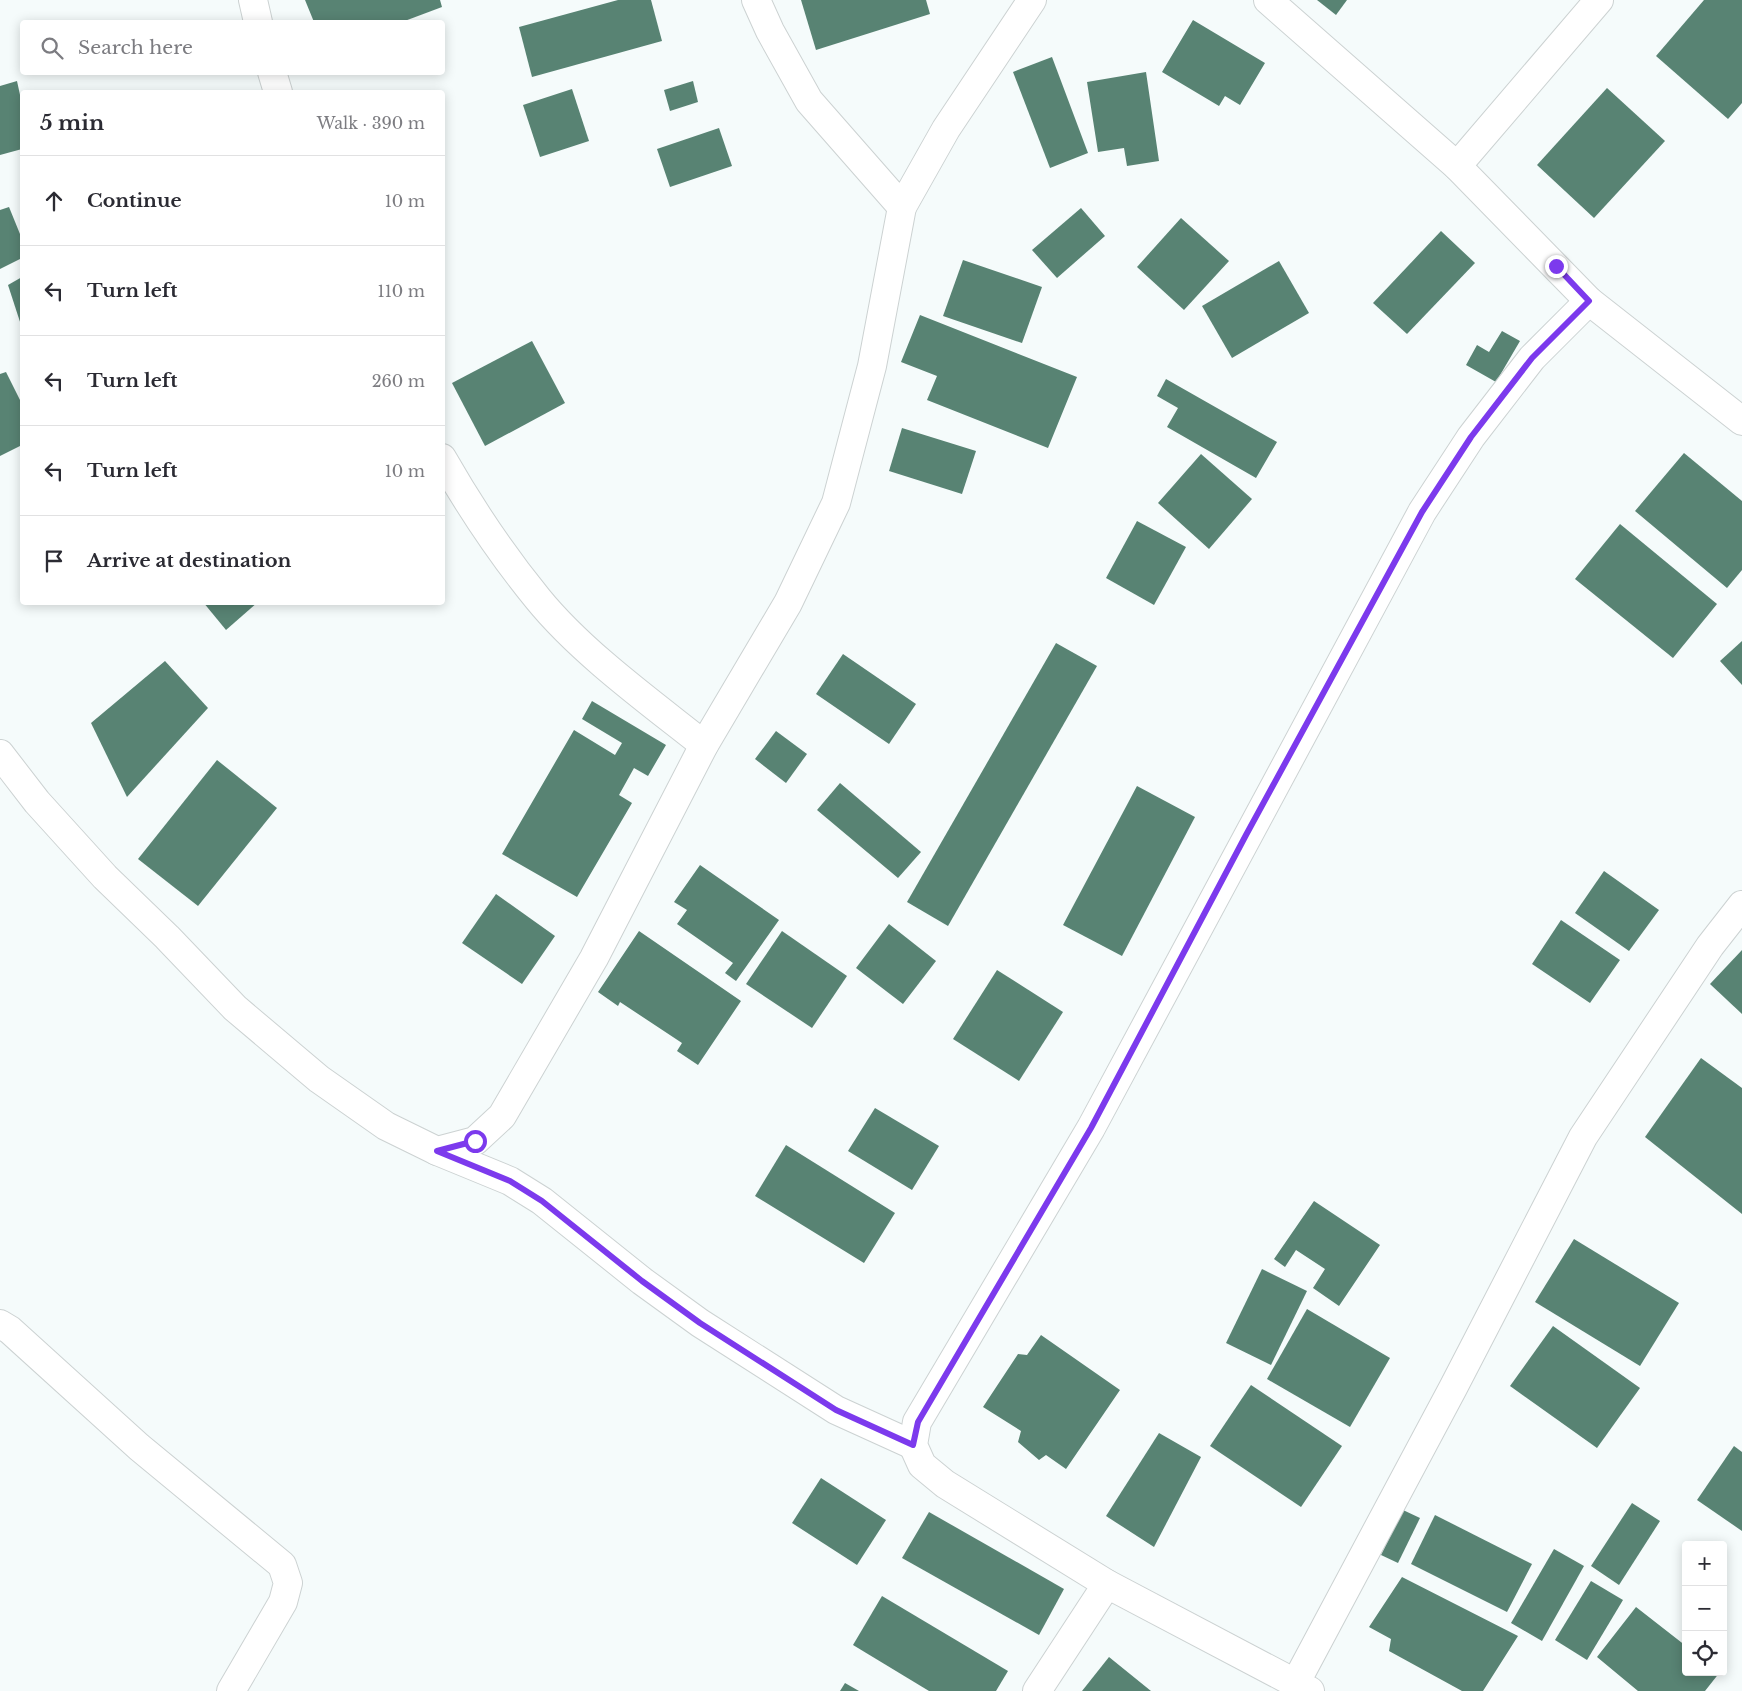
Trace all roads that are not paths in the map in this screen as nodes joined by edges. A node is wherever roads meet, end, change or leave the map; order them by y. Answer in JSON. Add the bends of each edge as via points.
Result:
{"nodes":[{"id":1,"x":253,"y":0,"type":"edge"},
{"id":2,"x":756,"y":0,"type":"edge"},
{"id":3,"x":1032,"y":0,"type":"edge"},
{"id":4,"x":1268,"y":0,"type":"edge"},
{"id":5,"x":1600,"y":0,"type":"edge"},
{"id":6,"x":258,"y":20,"type":"edge"},
{"id":7,"x":273,"y":75,"type":"edge"},
{"id":8,"x":277,"y":90,"type":"edge"},
{"id":9,"x":1457,"y":166,"type":"junction"},
{"id":10,"x":902,"y":206,"type":"junction"},
{"id":11,"x":1589,"y":301,"type":"junction"},
{"id":12,"x":1742,"y":421,"type":"edge"},
{"id":13,"x":445,"y":463,"type":"edge"},
{"id":14,"x":704,"y":745,"type":"junction"},
{"id":15,"x":0,"y":754,"type":"edge"},
{"id":16,"x":1742,"y":904,"type":"edge"},
{"id":17,"x":437,"y":1151,"type":"junction"},
{"id":18,"x":0,"y":1324,"type":"edge"},
{"id":19,"x":913,"y":1445,"type":"junction"},
{"id":20,"x":1108,"y":1584,"type":"junction"},
{"id":21,"x":1303,"y":1687,"type":"edge"},
{"id":22,"x":231,"y":1691,"type":"edge"},
{"id":23,"x":1037,"y":1691,"type":"edge"}],
"edges":[{"from":1,"to":6,"type":"street"},
{"from":2,"to":10,"type":"street","via":[[809,101]]},
{"from":3,"to":10,"type":"street","via":[[946,129]]},
{"from":4,"to":9,"type":"street"},
{"from":5,"to":9,"type":"street"},
{"from":7,"to":8,"type":"street"},
{"from":9,"to":11,"type":"street"},
{"from":10,"to":14,"type":"street","via":[[872,366],[836,504],[788,603]]},
{"from":11,"to":12,"type":"street"},
{"from":11,"to":19,"type":"street","via":[[1532,358],[1471,437],[1422,512],[1091,1128],[918,1422]]},
{"from":13,"to":14,"type":"street","via":[[466,500],[539,600],[584,646]]},
{"from":14,"to":17,"type":"street","via":[[594,958],[502,1116],[475,1141]]},
{"from":15,"to":17,"type":"street","via":[[37,802],[104,877],[168,937],[235,1008],[319,1079],[386,1126]]},
{"from":16,"to":21,"type":"street","via":[[1710,946],[1583,1137]]},
{"from":17,"to":19,"type":"street","via":[[510,1181],[542,1201],[700,1323],[836,1410]]},
{"from":18,"to":22,"type":"street","via":[[282,1565],[288,1583],[284,1602]]},
{"from":19,"to":20,"type":"street","via":[[922,1465],[945,1484]]},
{"from":20,"to":21,"type":"street"},
{"from":20,"to":23,"type":"street"}]}
